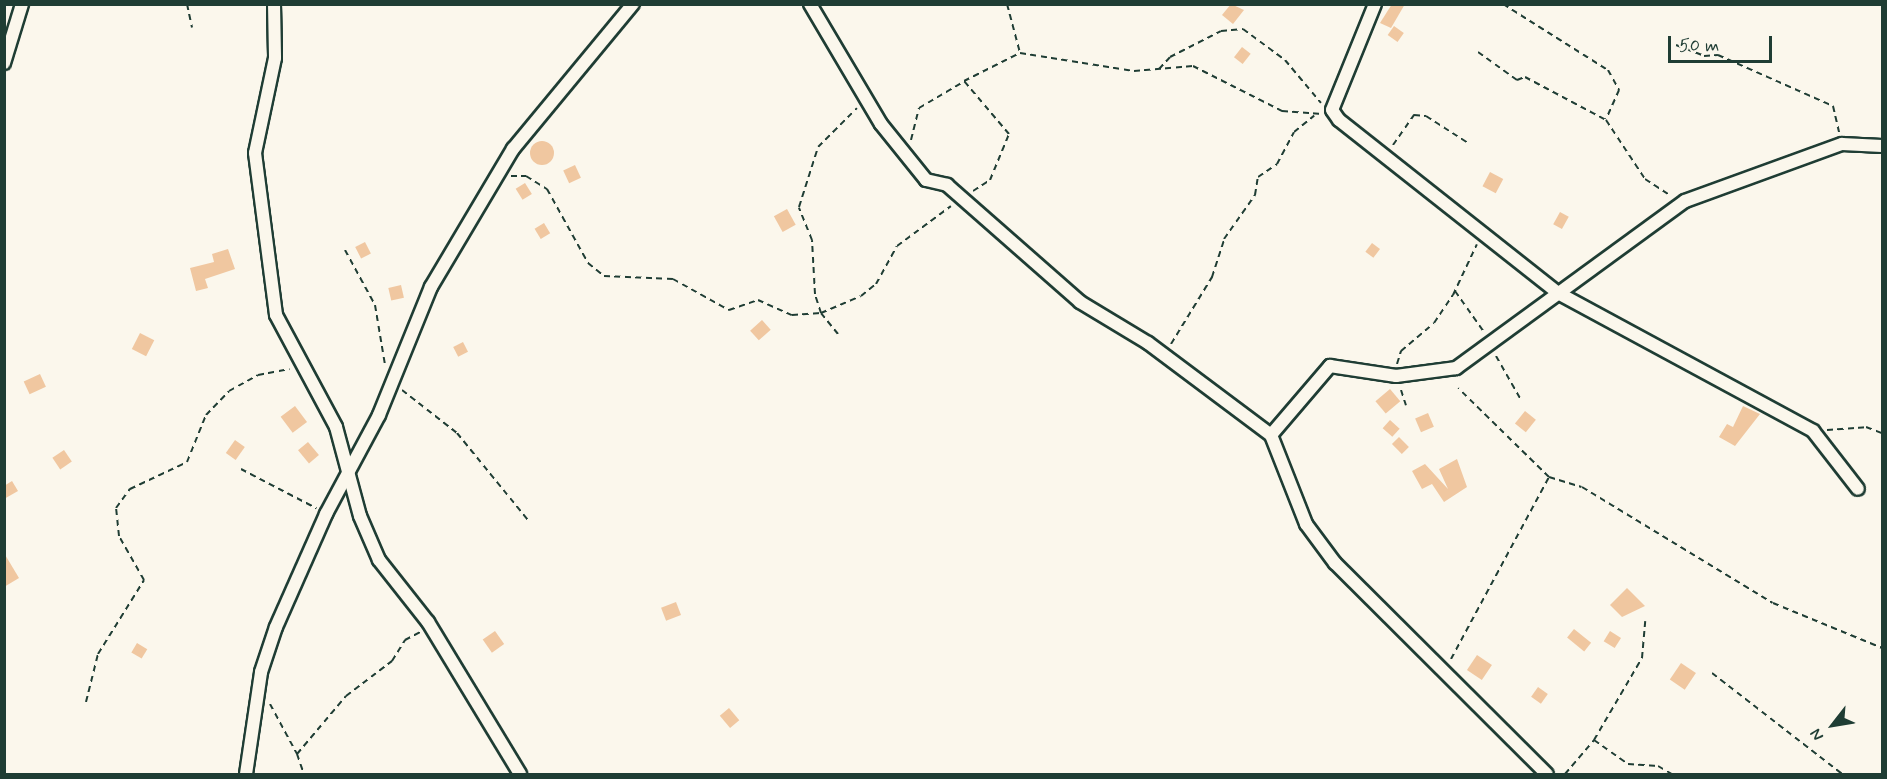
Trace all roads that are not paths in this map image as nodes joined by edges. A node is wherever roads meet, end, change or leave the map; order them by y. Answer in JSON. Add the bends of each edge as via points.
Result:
{"nodes":[{"id":1,"x":22,"y":4,"type":"edge"},
{"id":2,"x":274,"y":4,"type":"edge"},
{"id":3,"x":633,"y":4,"type":"edge"},
{"id":4,"x":810,"y":4,"type":"edge"},
{"id":5,"x":1375,"y":4,"type":"edge"},
{"id":6,"x":4,"y":63,"type":"edge"},
{"id":7,"x":1882,"y":146,"type":"edge"},
{"id":8,"x":1558,"y":293,"type":"junction"},
{"id":9,"x":1271,"y":435,"type":"junction"},
{"id":10,"x":348,"y":472,"type":"junction"},
{"id":11,"x":1858,"y":489,"type":"dead end"},
{"id":12,"x":246,"y":774,"type":"edge"},
{"id":13,"x":520,"y":774,"type":"edge"},
{"id":14,"x":1547,"y":774,"type":"edge"}],
"edges":[{"from":1,"to":6,"type":"street"},
{"from":2,"to":10,"type":"street","via":[[275,58],[256,134],[258,207],[276,315],[336,427]]},
{"from":3,"to":10,"type":"street","via":[[572,73],[487,187],[425,300]]},
{"from":4,"to":9,"type":"street","via":[[867,103],[926,180],[947,186],[1080,302],[1165,357]]},
{"from":5,"to":8,"type":"street","via":[[1332,110],[1383,157]]},
{"from":7,"to":8,"type":"street","via":[[1842,144],[1682,203]]},
{"from":8,"to":9,"type":"street","via":[[1456,368],[1396,376],[1330,366]]},
{"from":8,"to":11,"type":"street","via":[[1813,431]]},
{"from":9,"to":14,"type":"street","via":[[1313,534],[1335,563]]},
{"from":10,"to":12,"type":"street","via":[[270,642]]},
{"from":10,"to":13,"type":"street","via":[[379,560],[431,628]]}]}
